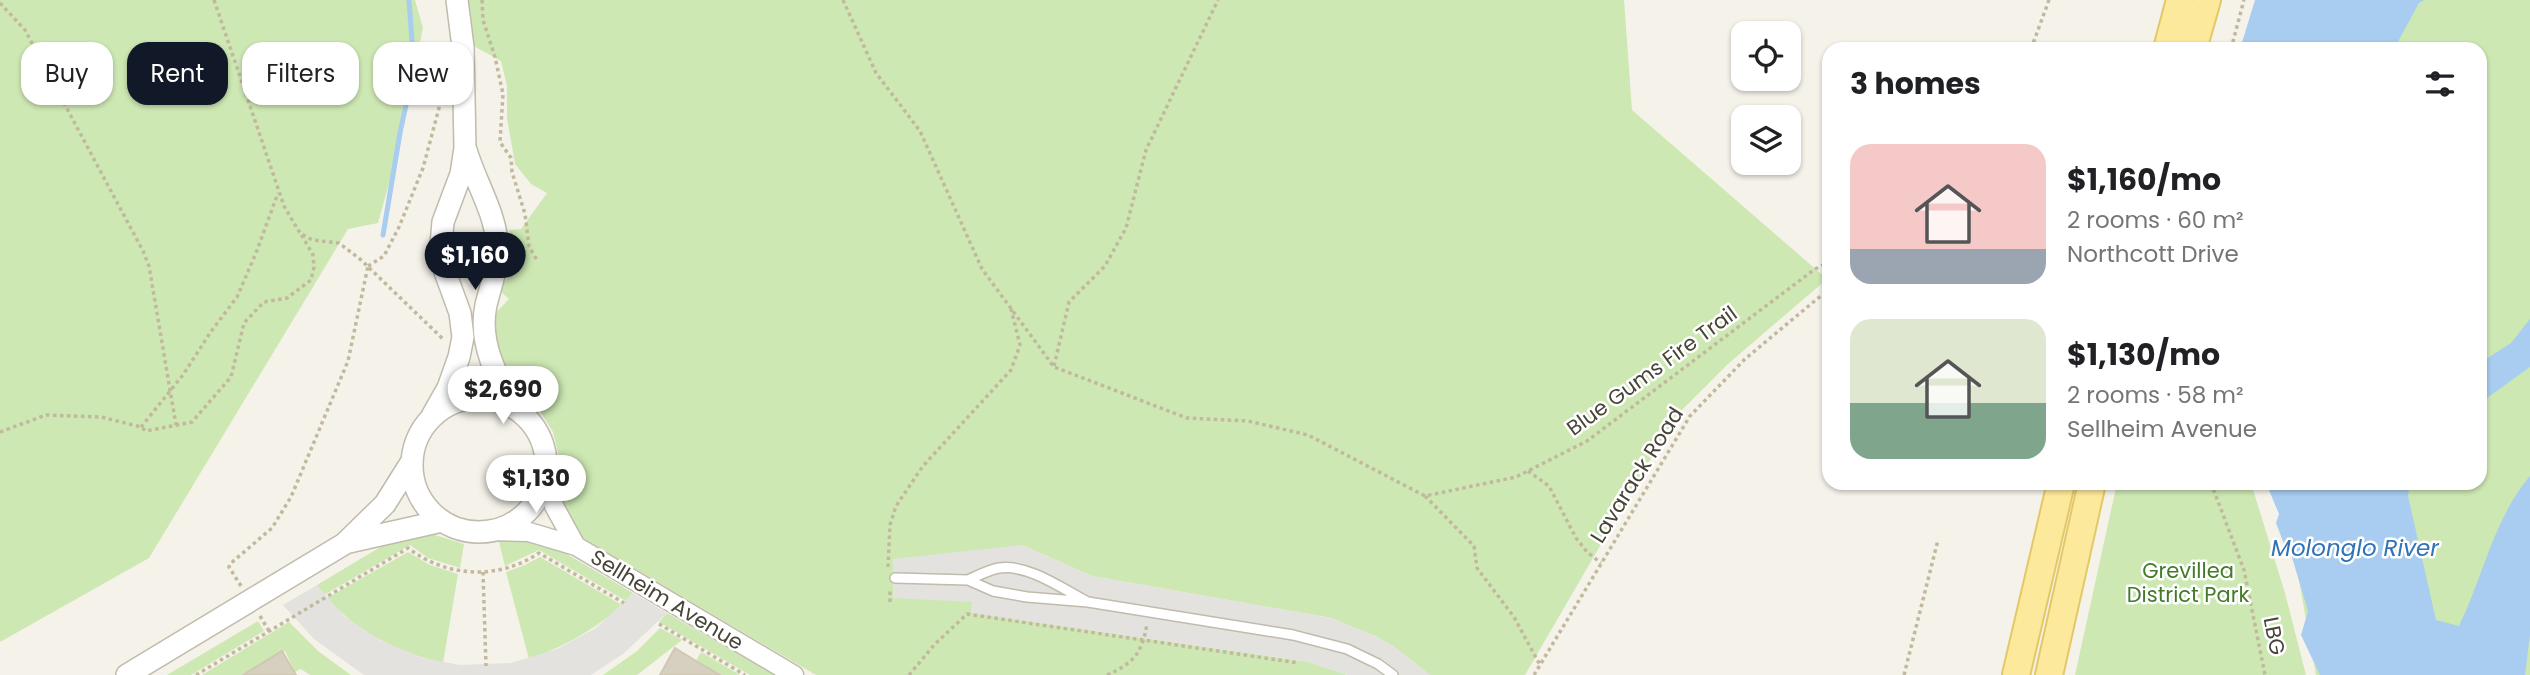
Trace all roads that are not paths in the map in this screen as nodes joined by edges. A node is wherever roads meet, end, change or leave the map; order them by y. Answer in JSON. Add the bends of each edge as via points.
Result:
{"nodes":[{"id":1,"x":457,"y":0,"type":"edge"},
{"id":2,"x":2180,"y":0,"type":"edge"},
{"id":3,"x":2207,"y":0,"type":"edge"},
{"id":4,"x":2170,"y":42,"type":"edge"},
{"id":5,"x":2195,"y":42,"type":"edge"},
{"id":6,"x":465,"y":148,"type":"junction"},
{"id":7,"x":522,"y":414,"type":"junction"},
{"id":8,"x":431,"y":418,"type":"junction"},
{"id":9,"x":412,"y":460,"type":"junction"},
{"id":10,"x":545,"y":464,"type":"junction"},
{"id":11,"x":2059,"y":490,"type":"edge"},
{"id":12,"x":2090,"y":490,"type":"edge"},
{"id":13,"x":442,"y":521,"type":"junction"},
{"id":14,"x":491,"y":531,"type":"junction"},
{"id":15,"x":344,"y":544,"type":"junction"},
{"id":16,"x":576,"y":546,"type":"junction"},
{"id":17,"x":891,"y":578,"type":"road end"},
{"id":18,"x":968,"y":580,"type":"junction"},
{"id":19,"x":1088,"y":602,"type":"junction"},
{"id":20,"x":127,"y":675,"type":"edge"},
{"id":21,"x":794,"y":675,"type":"edge"},
{"id":22,"x":1393,"y":675,"type":"edge"},
{"id":23,"x":2016,"y":675,"type":"edge"},
{"id":24,"x":2049,"y":675,"type":"edge"}],
"edges":[{"from":1,"to":6,"type":"street"},
{"from":2,"to":4,"type":"main road"},
{"from":3,"to":5,"type":"main road"},
{"from":6,"to":7,"type":"street","via":[[497,238],[485,339],[503,385]]},
{"from":6,"to":8,"type":"street","via":[[461,174],[443,222],[441,245],[463,337],[446,394]]},
{"from":7,"to":8,"type":"street","via":[[501,401],[471,398],[451,404]]},
{"from":7,"to":10,"type":"street","via":[[539,435]]},
{"from":8,"to":9,"type":"street","via":[[416,440]]},
{"from":9,"to":13,"type":"street","via":[[416,490]]},
{"from":9,"to":15,"type":"street","via":[[386,504]]},
{"from":10,"to":14,"type":"street","via":[[533,503],[519,518]]},
{"from":10,"to":16,"type":"street","name":"Sellheim Avenue","via":[[554,506]]},
{"from":11,"to":23,"type":"main road"},
{"from":12,"to":24,"type":"main road"},
{"from":13,"to":14,"type":"street","via":[[471,531]]},
{"from":13,"to":15,"type":"street"},
{"from":14,"to":16,"type":"street","name":"Sellheim Avenue","via":[[528,532]]},
{"from":15,"to":20,"type":"street"},
{"from":16,"to":21,"type":"street","name":"Sellheim Avenue"},
{"from":17,"to":18,"type":"lane"},
{"from":18,"to":19,"type":"lane","via":[[997,592]]},
{"from":18,"to":19,"type":"lane","via":[[1000,568],[1023,570]]},
{"from":19,"to":22,"type":"lane","via":[[1323,641],[1357,653]]}]}
